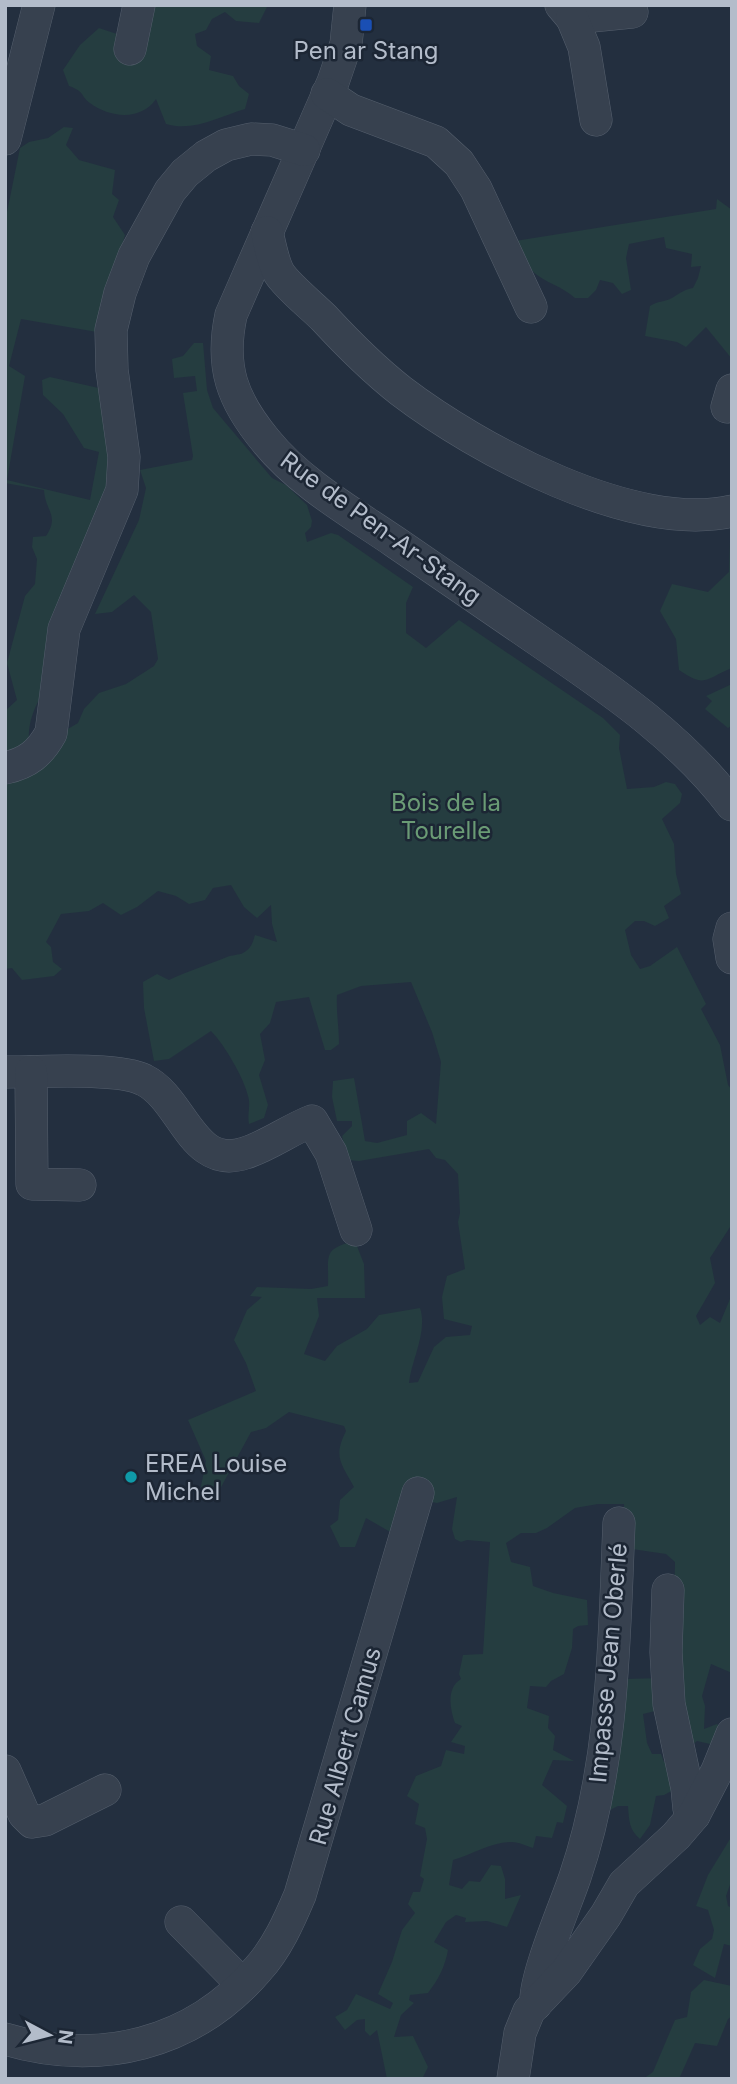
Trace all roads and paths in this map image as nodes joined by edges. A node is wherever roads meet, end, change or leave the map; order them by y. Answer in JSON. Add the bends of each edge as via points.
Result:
{"nodes":[{"id":1,"x":22,"y":5,"type":"edge"},
{"id":2,"x":38,"y":5,"type":"edge"},
{"id":3,"x":139,"y":5,"type":"edge"},
{"id":4,"x":350,"y":5,"type":"edge"},
{"id":5,"x":567,"y":12,"type":"edge"},
{"id":6,"x":632,"y":12,"type":"dead end"},
{"id":7,"x":130,"y":49,"type":"dead end"},
{"id":8,"x":327,"y":94,"type":"junction"},
{"id":9,"x":596,"y":120,"type":"dead end"},
{"id":10,"x":8,"y":125,"type":"edge"},
{"id":11,"x":304,"y":150,"type":"junction"},
{"id":12,"x":267,"y":232,"type":"junction"},
{"id":13,"x":279,"y":273,"type":"junction"},
{"id":14,"x":243,"y":285,"type":"junction"},
{"id":15,"x":531,"y":307,"type":"dead end"},
{"id":16,"x":731,"y":513,"type":"edge"},
{"id":17,"x":5,"y":768,"type":"edge"},
{"id":18,"x":732,"y":805,"type":"edge"},
{"id":19,"x":732,"y":928,"type":"edge"},
{"id":20,"x":732,"y":958,"type":"edge"},
{"id":21,"x":18,"y":1072,"type":"edge"},
{"id":22,"x":80,"y":1185,"type":"dead end"},
{"id":23,"x":356,"y":1230,"type":"dead end"},
{"id":24,"x":418,"y":1493,"type":"dead end"},
{"id":25,"x":619,"y":1523,"type":"dead end"},
{"id":26,"x":668,"y":1590,"type":"dead end"},
{"id":27,"x":732,"y":1734,"type":"edge"},
{"id":28,"x":5,"y":1771,"type":"edge"},
{"id":29,"x":105,"y":1790,"type":"dead end"},
{"id":30,"x":694,"y":1815,"type":"junction"},
{"id":31,"x":181,"y":1922,"type":"dead end"},
{"id":32,"x":243,"y":1985,"type":"junction"},
{"id":33,"x":536,"y":2004,"type":"junction"},
{"id":34,"x":5,"y":2039,"type":"edge"},
{"id":35,"x":513,"y":2079,"type":"edge"}],
"edges":[{"from":1,"to":10,"type":"street","via":[[9,83]]},
{"from":2,"to":10,"type":"street"},
{"from":3,"to":7,"type":"street"},
{"from":4,"to":8,"type":"street","name":"Rue de Pen-Ar-Stang","via":[[346,44]]},
{"from":5,"to":6,"type":"street"},
{"from":5,"to":9,"type":"street","via":[[584,47]]},
{"from":8,"to":11,"type":"street","name":"Rue de Pen-Ar-Stang"},
{"from":8,"to":15,"type":"street","via":[[351,110],[436,142],[459,163],[476,189]]},
{"from":11,"to":12,"type":"street","name":"Rue de Pen-Ar-Stang"},
{"from":11,"to":17,"type":"street","via":[[251,139],[215,150],[178,181],[145,234],[111,330],[124,457],[122,490],[64,629],[51,733],[32,758]]},
{"from":12,"to":13,"type":"street"},
{"from":12,"to":14,"type":"street","name":"Rue de Pen-Ar-Stang"},
{"from":13,"to":14,"type":"street"},
{"from":13,"to":16,"type":"street","via":[[398,389],[500,454],[569,486],[631,505],[690,516]]},
{"from":14,"to":18,"type":"street","name":"Rue de Pen-Ar-Stang","via":[[228,331],[228,374],[243,409],[273,449],[343,507],[629,703],[684,752]]},
{"from":19,"to":20,"type":"street"},
{"from":21,"to":22,"type":"street","via":[[32,1184]]},
{"from":21,"to":23,"type":"street","via":[[111,1073],[141,1078],[166,1096],[195,1140],[228,1156],[246,1153],[312,1121],[331,1153]]},
{"from":24,"to":32,"type":"street","name":"Rue Albert Camus","via":[[300,1895],[270,1953]]},
{"from":25,"to":33,"type":"street","name":"Impasse Jean Oberlé","via":[[610,1700],[600,1785],[588,1839],[542,1968]]},
{"from":26,"to":30,"type":"street","via":[[669,1704],[689,1809]]},
{"from":27,"to":30,"type":"street"},
{"from":28,"to":29,"type":"street","via":[[32,1822]]},
{"from":30,"to":33,"type":"street","via":[[624,1884],[566,1972]]},
{"from":31,"to":32,"type":"street"},
{"from":32,"to":34,"type":"street","name":"Rue Albert Camus","via":[[190,2025],[135,2046],[76,2052]]},
{"from":33,"to":35,"type":"street","via":[[523,2023]]}]}
